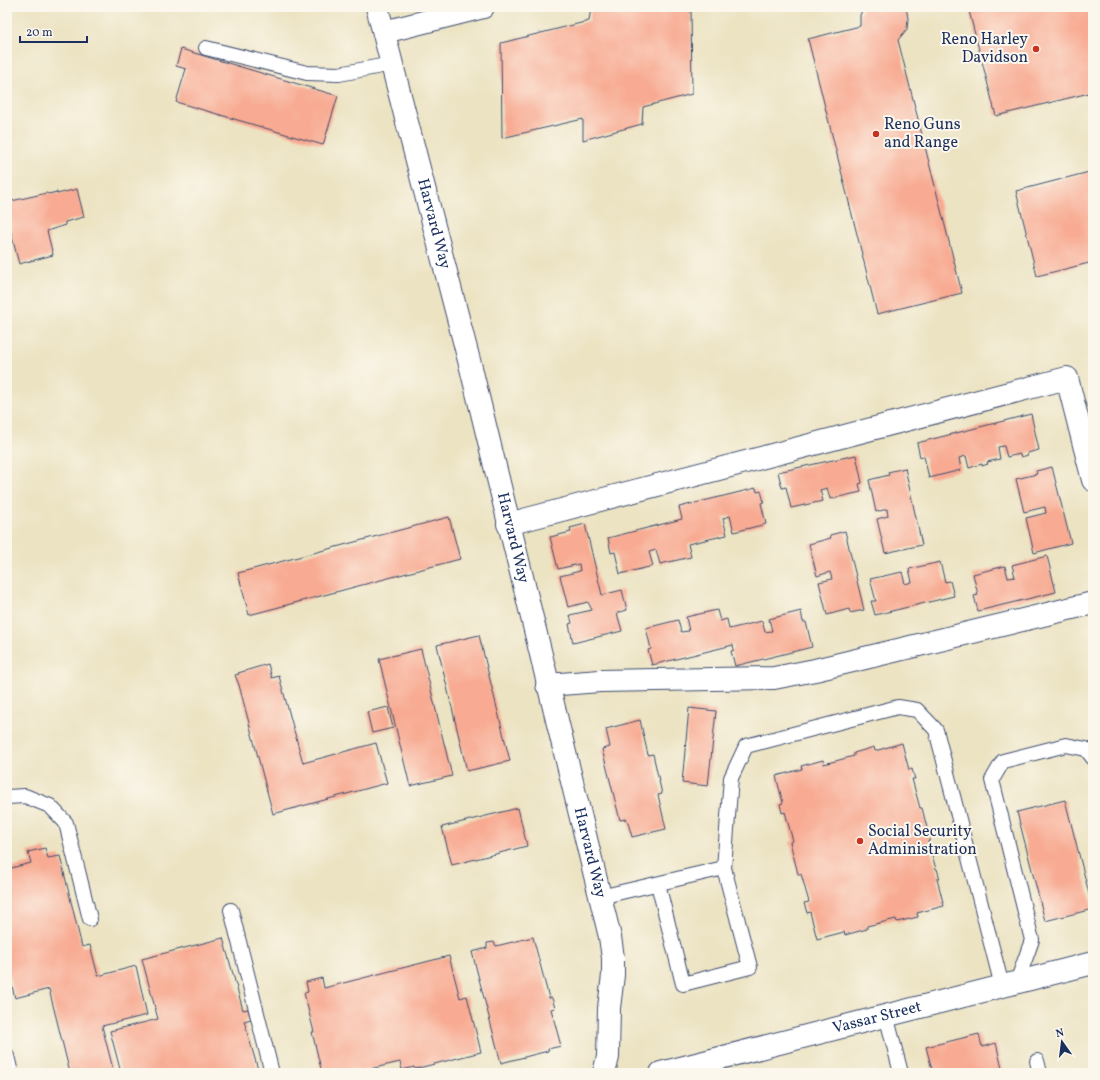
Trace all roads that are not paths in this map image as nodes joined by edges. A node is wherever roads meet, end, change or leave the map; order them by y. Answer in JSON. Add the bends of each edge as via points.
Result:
{"nodes":[{"id":1,"x":377,"y":7,"type":"edge"},
{"id":2,"x":483,"y":7,"type":"edge"},
{"id":3,"x":384,"y":32,"type":"junction"},
{"id":4,"x":206,"y":48,"type":"dead end"},
{"id":5,"x":392,"y":64,"type":"junction"},
{"id":6,"x":1093,"y":480,"type":"edge"},
{"id":7,"x":508,"y":524,"type":"junction"},
{"id":8,"x":1093,"y":603,"type":"edge"},
{"id":9,"x":547,"y":685,"type":"junction"},
{"id":10,"x":1093,"y":758,"type":"edge"},
{"id":11,"x":7,"y":797,"type":"edge"},
{"id":12,"x":724,"y":868,"type":"junction"},
{"id":13,"x":658,"y":884,"type":"junction"},
{"id":14,"x":600,"y":897,"type":"junction"},
{"id":15,"x":232,"y":910,"type":"dead end"},
{"id":16,"x":90,"y":919,"type":"dead end"},
{"id":17,"x":1093,"y":963,"type":"edge"},
{"id":18,"x":1010,"y":984,"type":"junction"},
{"id":19,"x":886,"y":1015,"type":"junction"},
{"id":20,"x":7,"y":1056,"type":"edge"},
{"id":21,"x":11,"y":1073,"type":"edge"},
{"id":22,"x":272,"y":1073,"type":"edge"},
{"id":23,"x":604,"y":1073,"type":"edge"},
{"id":24,"x":661,"y":1073,"type":"edge"},
{"id":25,"x":901,"y":1073,"type":"edge"}],
"edges":[{"from":1,"to":3,"type":"street","name":"Harvard Way"},
{"from":2,"to":3,"type":"street"},
{"from":3,"to":5,"type":"street","name":"Harvard Way"},
{"from":4,"to":5,"type":"lane","via":[[307,73],[339,74]]},
{"from":5,"to":7,"type":"street","name":"Harvard Way","via":[[471,368]]},
{"from":6,"to":7,"type":"street","via":[[1067,378]]},
{"from":7,"to":9,"type":"street","name":"Harvard Way"},
{"from":8,"to":9,"type":"street","via":[[774,678],[600,681]]},
{"from":9,"to":14,"type":"street","name":"Harvard Way"},
{"from":10,"to":18,"type":"lane","via":[[1086,749],[1066,745],[1004,761],[992,780],[1032,940]]},
{"from":11,"to":16,"type":"lane","via":[[25,796],[50,806],[66,823]]},
{"from":12,"to":13,"type":"lane"},
{"from":12,"to":13,"type":"lane","via":[[750,967],[683,984]]},
{"from":12,"to":18,"type":"lane","via":[[731,778],[746,746],[898,707],[917,710],[936,730]]},
{"from":13,"to":14,"type":"lane"},
{"from":14,"to":23,"type":"street","name":"Harvard Way","via":[[613,958],[608,1056]]},
{"from":15,"to":22,"type":"lane"},
{"from":17,"to":18,"type":"street","name":"Vassar Street"},
{"from":18,"to":19,"type":"street","name":"Vassar Street"},
{"from":19,"to":24,"type":"street","name":"Vassar Street"},
{"from":19,"to":25,"type":"lane"},
{"from":20,"to":21,"type":"lane"}]}
